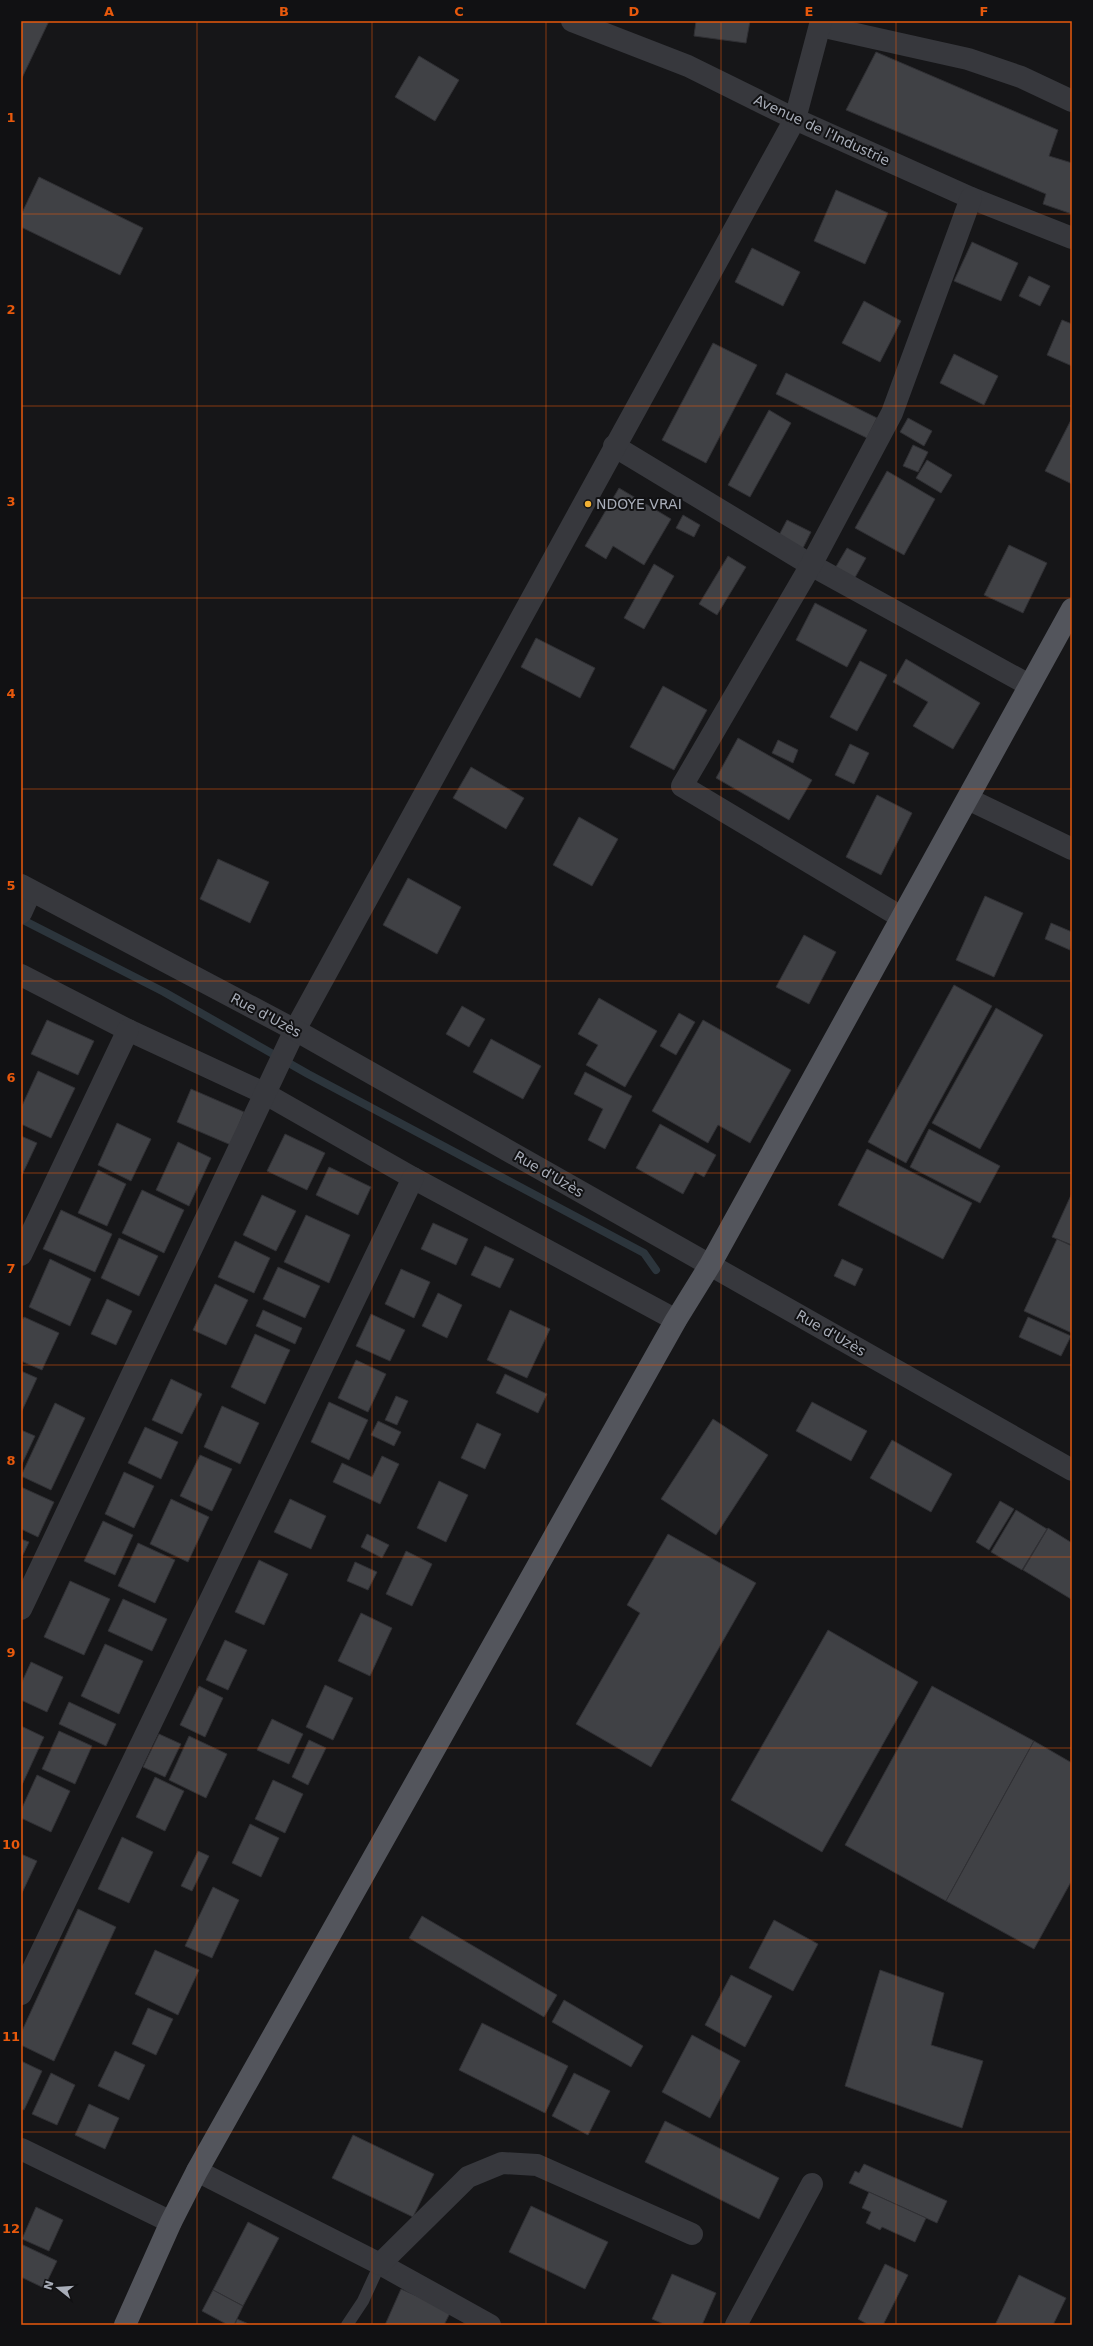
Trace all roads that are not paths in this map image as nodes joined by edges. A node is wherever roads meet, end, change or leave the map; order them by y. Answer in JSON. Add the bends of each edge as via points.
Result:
{"nodes":[{"id":1,"x":572,"y":21,"type":"edge"},
{"id":2,"x":821,"y":23,"type":"edge"},
{"id":3,"x":1072,"y":101,"type":"edge"},
{"id":4,"x":795,"y":119,"type":"junction"},
{"id":5,"x":971,"y":198,"type":"junction"},
{"id":6,"x":1072,"y":238,"type":"edge"},
{"id":7,"x":614,"y":446,"type":"junction"},
{"id":8,"x":811,"y":565,"type":"junction"},
{"id":9,"x":1072,"y":609,"type":"edge"},
{"id":10,"x":1029,"y":685,"type":"junction"},
{"id":11,"x":968,"y":799,"type":"junction"},
{"id":12,"x":1072,"y":849,"type":"edge"},
{"id":13,"x":26,"y":888,"type":"edge"},
{"id":14,"x":21,"y":913,"type":"edge"},
{"id":15,"x":902,"y":918,"type":"junction"},
{"id":16,"x":21,"y":975,"type":"edge"},
{"id":17,"x":128,"y":1030,"type":"junction"},
{"id":18,"x":295,"y":1030,"type":"junction"},
{"id":19,"x":264,"y":1093,"type":"junction"},
{"id":20,"x":413,"y":1178,"type":"junction"},
{"id":21,"x":21,"y":1255,"type":"edge"},
{"id":22,"x":710,"y":1265,"type":"junction"},
{"id":23,"x":676,"y":1320,"type":"junction"},
{"id":24,"x":1072,"y":1470,"type":"edge"},
{"id":25,"x":21,"y":1609,"type":"edge"},
{"id":26,"x":21,"y":1994,"type":"edge"},
{"id":27,"x":21,"y":2149,"type":"edge"},
{"id":28,"x":198,"y":2171,"type":"junction"},
{"id":29,"x":812,"y":2184,"type":"dead end"},
{"id":30,"x":171,"y":2222,"type":"junction"},
{"id":31,"x":692,"y":2234,"type":"dead end"},
{"id":32,"x":380,"y":2264,"type":"junction"},
{"id":33,"x":486,"y":2324,"type":"edge"},
{"id":34,"x":125,"y":2325,"type":"edge"},
{"id":35,"x":347,"y":2325,"type":"edge"},
{"id":36,"x":736,"y":2325,"type":"edge"}],
"edges":[{"from":1,"to":4,"type":"street","name":"Avenue de l'Industrie","via":[[688,66]]},
{"from":2,"to":3,"type":"street","via":[[968,59],[1021,77]]},
{"from":2,"to":4,"type":"street"},
{"from":4,"to":5,"type":"street","name":"Avenue de l'Industrie"},
{"from":4,"to":7,"type":"street"},
{"from":5,"to":6,"type":"street","name":"Avenue de l'Industrie"},
{"from":5,"to":8,"type":"street","via":[[892,414]]},
{"from":7,"to":8,"type":"street"},
{"from":7,"to":18,"type":"street"},
{"from":8,"to":10,"type":"street"},
{"from":8,"to":15,"type":"street","via":[[682,786]]},
{"from":9,"to":10,"type":"main road"},
{"from":10,"to":11,"type":"main road"},
{"from":11,"to":12,"type":"street"},
{"from":11,"to":15,"type":"main road"},
{"from":13,"to":14,"type":"street"},
{"from":13,"to":18,"type":"street","name":"Rue d'Uzès"},
{"from":15,"to":22,"type":"main road"},
{"from":16,"to":17,"type":"street"},
{"from":17,"to":19,"type":"street"},
{"from":17,"to":21,"type":"street"},
{"from":18,"to":19,"type":"street"},
{"from":18,"to":22,"type":"street","name":"Rue d'Uzès"},
{"from":19,"to":20,"type":"street"},
{"from":19,"to":25,"type":"street"},
{"from":20,"to":23,"type":"street"},
{"from":20,"to":26,"type":"street"},
{"from":22,"to":23,"type":"main road"},
{"from":22,"to":24,"type":"street","name":"Rue d'Uzès"},
{"from":23,"to":28,"type":"main road"},
{"from":27,"to":30,"type":"street"},
{"from":28,"to":30,"type":"main road"},
{"from":28,"to":32,"type":"street"},
{"from":29,"to":36,"type":"street"},
{"from":30,"to":34,"type":"main road"},
{"from":31,"to":32,"type":"street","via":[[537,2165],[502,2163],[468,2177]]},
{"from":32,"to":33,"type":"street"},
{"from":32,"to":35,"type":"lane"}]}
